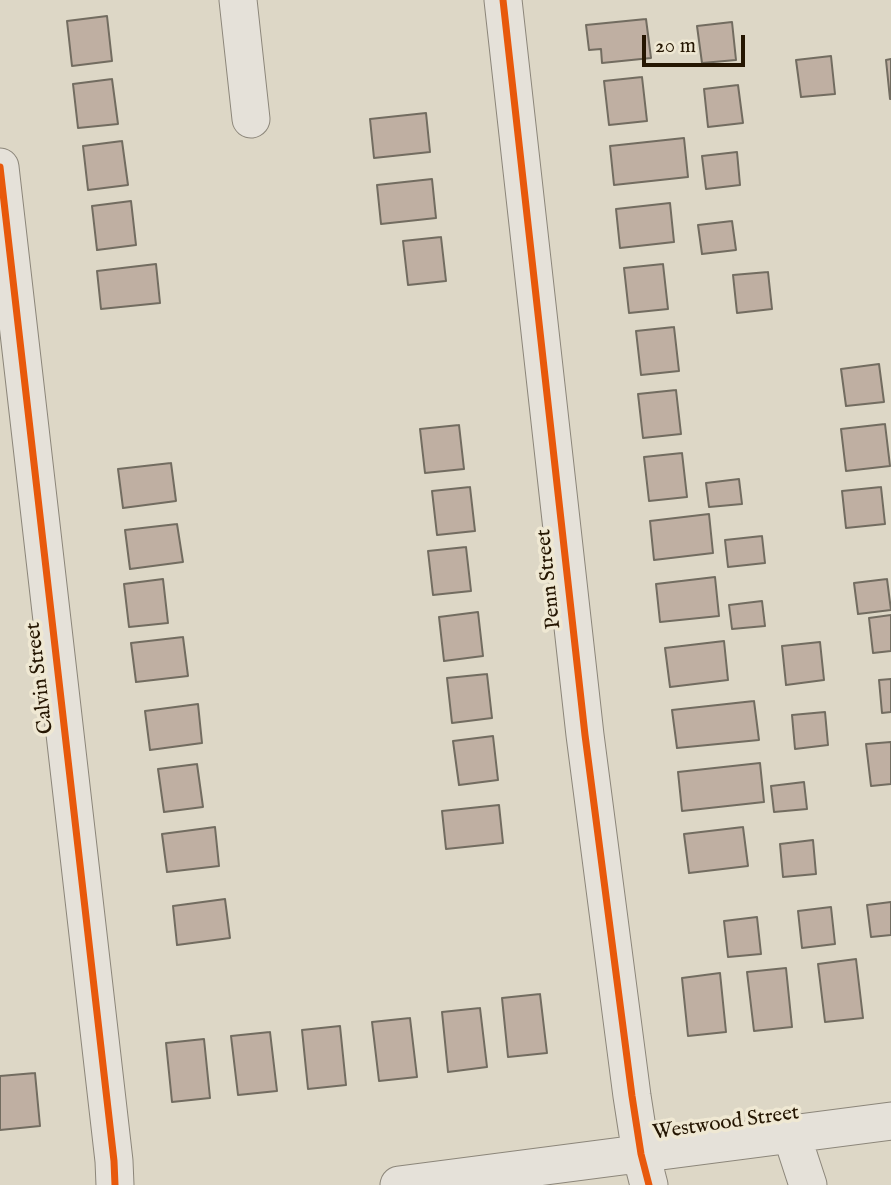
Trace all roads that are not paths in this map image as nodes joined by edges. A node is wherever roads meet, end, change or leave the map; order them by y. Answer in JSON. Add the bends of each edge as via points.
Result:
{"nodes":[{"id":1,"x":238,"y":0,"type":"edge"},
{"id":2,"x":503,"y":0,"type":"edge"},
{"id":3,"x":251,"y":119,"type":"dead end"},
{"id":4,"x":0,"y":167,"type":"edge"},
{"id":5,"x":891,"y":1121,"type":"edge"},
{"id":6,"x":791,"y":1133,"type":"junction"},
{"id":7,"x":645,"y":1169,"type":"edge"},
{"id":8,"x":115,"y":1185,"type":"edge"},
{"id":9,"x":399,"y":1185,"type":"edge"},
{"id":10,"x":808,"y":1185,"type":"edge"}],
"edges":[{"from":1,"to":3,"type":"street"},
{"from":2,"to":7,"type":"street","name":"Penn Street","via":[[585,735]]},
{"from":4,"to":8,"type":"street","name":"Calvin Street"},
{"from":5,"to":6,"type":"street","name":"Westwood Street"},
{"from":6,"to":7,"type":"street","name":"Westwood Street"},
{"from":6,"to":10,"type":"street"},
{"from":7,"to":9,"type":"street","name":"Westwood Street"}]}
